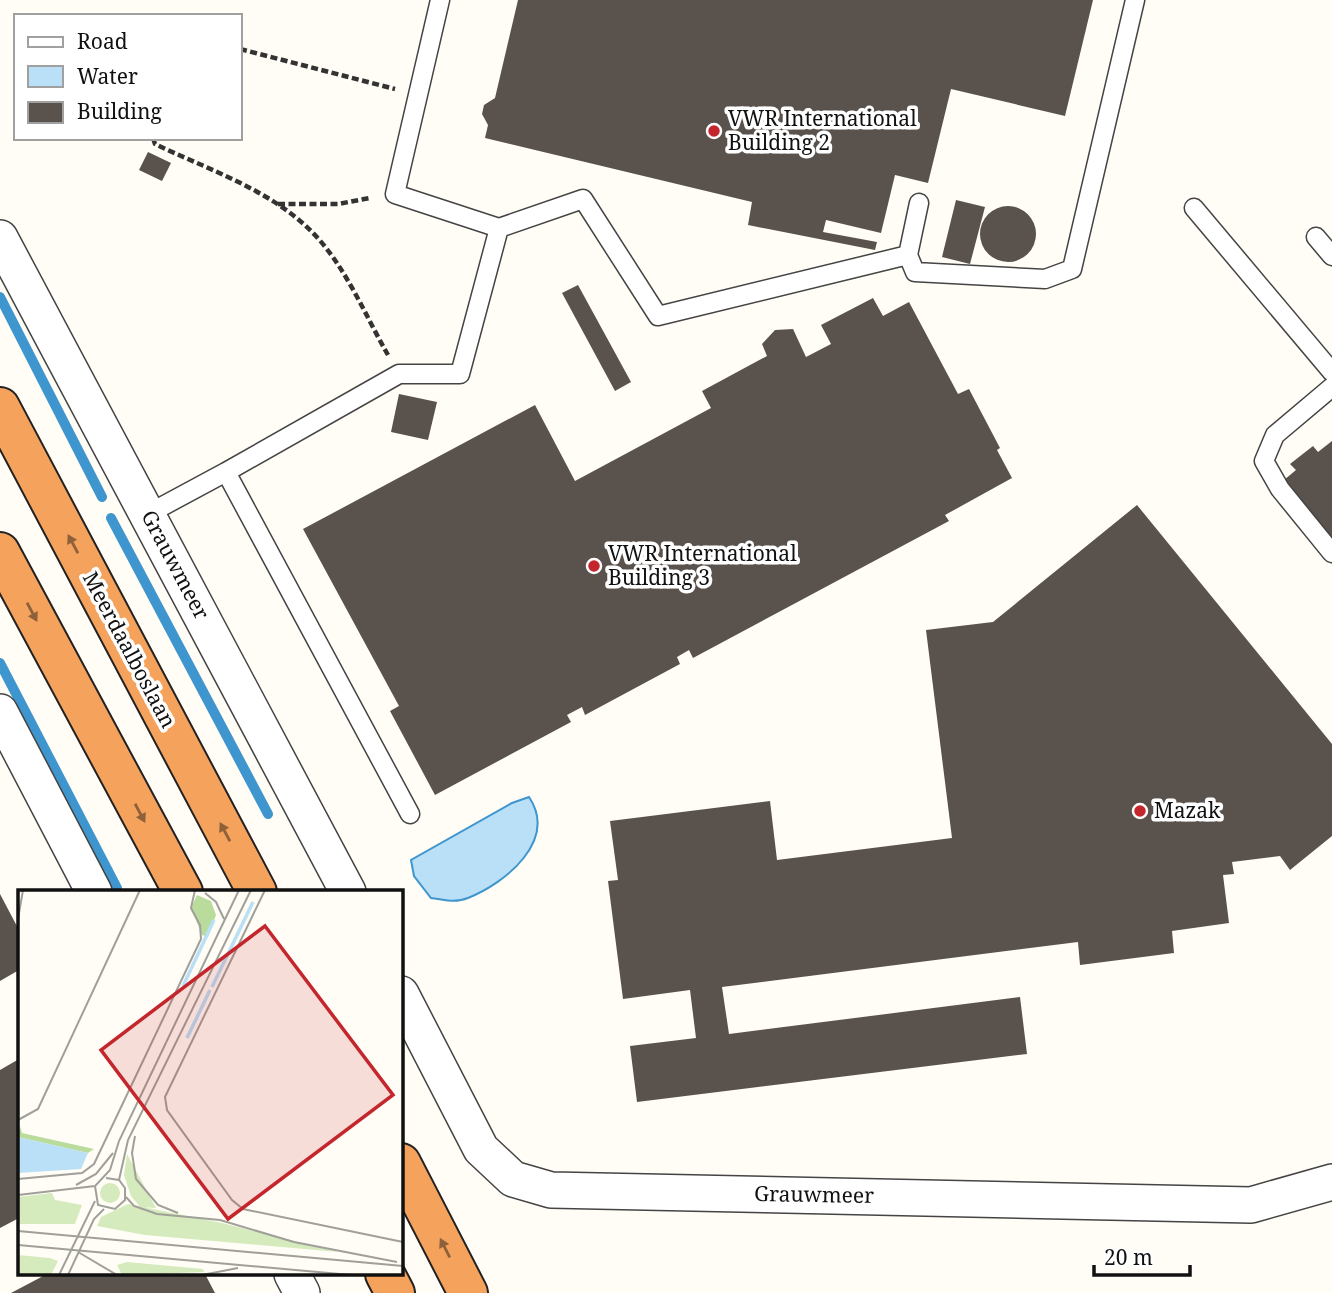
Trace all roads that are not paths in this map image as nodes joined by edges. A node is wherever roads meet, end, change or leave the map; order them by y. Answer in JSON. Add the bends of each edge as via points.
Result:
{"nodes":[{"id":1,"x":440,"y":0,"type":"edge"},
{"id":2,"x":1135,"y":0,"type":"edge"},
{"id":3,"x":919,"y":203,"type":"dead end"},
{"id":4,"x":1195,"y":208,"type":"dead end"},
{"id":5,"x":499,"y":228,"type":"junction"},
{"id":6,"x":1316,"y":237,"type":"dead end"},
{"id":7,"x":0,"y":238,"type":"edge"},
{"id":8,"x":908,"y":255,"type":"junction"},
{"id":9,"x":1332,"y":256,"type":"edge"},
{"id":10,"x":1332,"y":372,"type":"edge"},
{"id":11,"x":1332,"y":387,"type":"edge"},
{"id":12,"x":0,"y":407,"type":"edge"},
{"id":13,"x":226,"y":472,"type":"junction"},
{"id":14,"x":148,"y":514,"type":"junction"},
{"id":15,"x":0,"y":552,"type":"edge"},
{"id":16,"x":1332,"y":553,"type":"edge"},
{"id":17,"x":0,"y":712,"type":"edge"},
{"id":18,"x":410,"y":814,"type":"dead end"},
{"id":19,"x":93,"y":890,"type":"edge"},
{"id":20,"x":182,"y":890,"type":"edge"},
{"id":21,"x":256,"y":890,"type":"edge"},
{"id":22,"x":347,"y":890,"type":"edge"},
{"id":23,"x":402,"y":996,"type":"edge"},
{"id":24,"x":402,"y":1165,"type":"edge"},
{"id":25,"x":1332,"y":1182,"type":"edge"},
{"id":26,"x":293,"y":1276,"type":"edge"},
{"id":27,"x":386,"y":1276,"type":"edge"},
{"id":28,"x":302,"y":1293,"type":"edge"},
{"id":29,"x":395,"y":1293,"type":"edge"},
{"id":30,"x":468,"y":1293,"type":"edge"}],
"edges":[{"from":1,"to":5,"type":"lane","via":[[395,194]]},
{"from":2,"to":8,"type":"lane","via":[[1072,269],[1045,279],[915,272]]},
{"from":3,"to":8,"type":"lane"},
{"from":4,"to":10,"type":"lane"},
{"from":5,"to":8,"type":"lane","via":[[583,199],[658,316]]},
{"from":5,"to":13,"type":"lane","via":[[460,374],[399,374]]},
{"from":6,"to":9,"type":"lane"},
{"from":7,"to":14,"type":"street","name":"Grauwmeer"},
{"from":11,"to":16,"type":"lane","via":[[1275,435],[1264,461],[1280,489]]},
{"from":21,"to":12,"type":"highway","name":"Meerdaalboslaan","one_way":true},
{"from":13,"to":14,"type":"lane"},
{"from":13,"to":18,"type":"lane"},
{"from":14,"to":22,"type":"street","name":"Grauwmeer"},
{"from":15,"to":20,"type":"highway","one_way":true},
{"from":17,"to":19,"type":"street"},
{"from":23,"to":25,"type":"street","name":"Grauwmeer","via":[[481,1149],[513,1179],[551,1190],[1251,1205]]},
{"from":30,"to":24,"type":"highway","one_way":true},
{"from":26,"to":28,"type":"street"},
{"from":27,"to":29,"type":"highway"}]}
